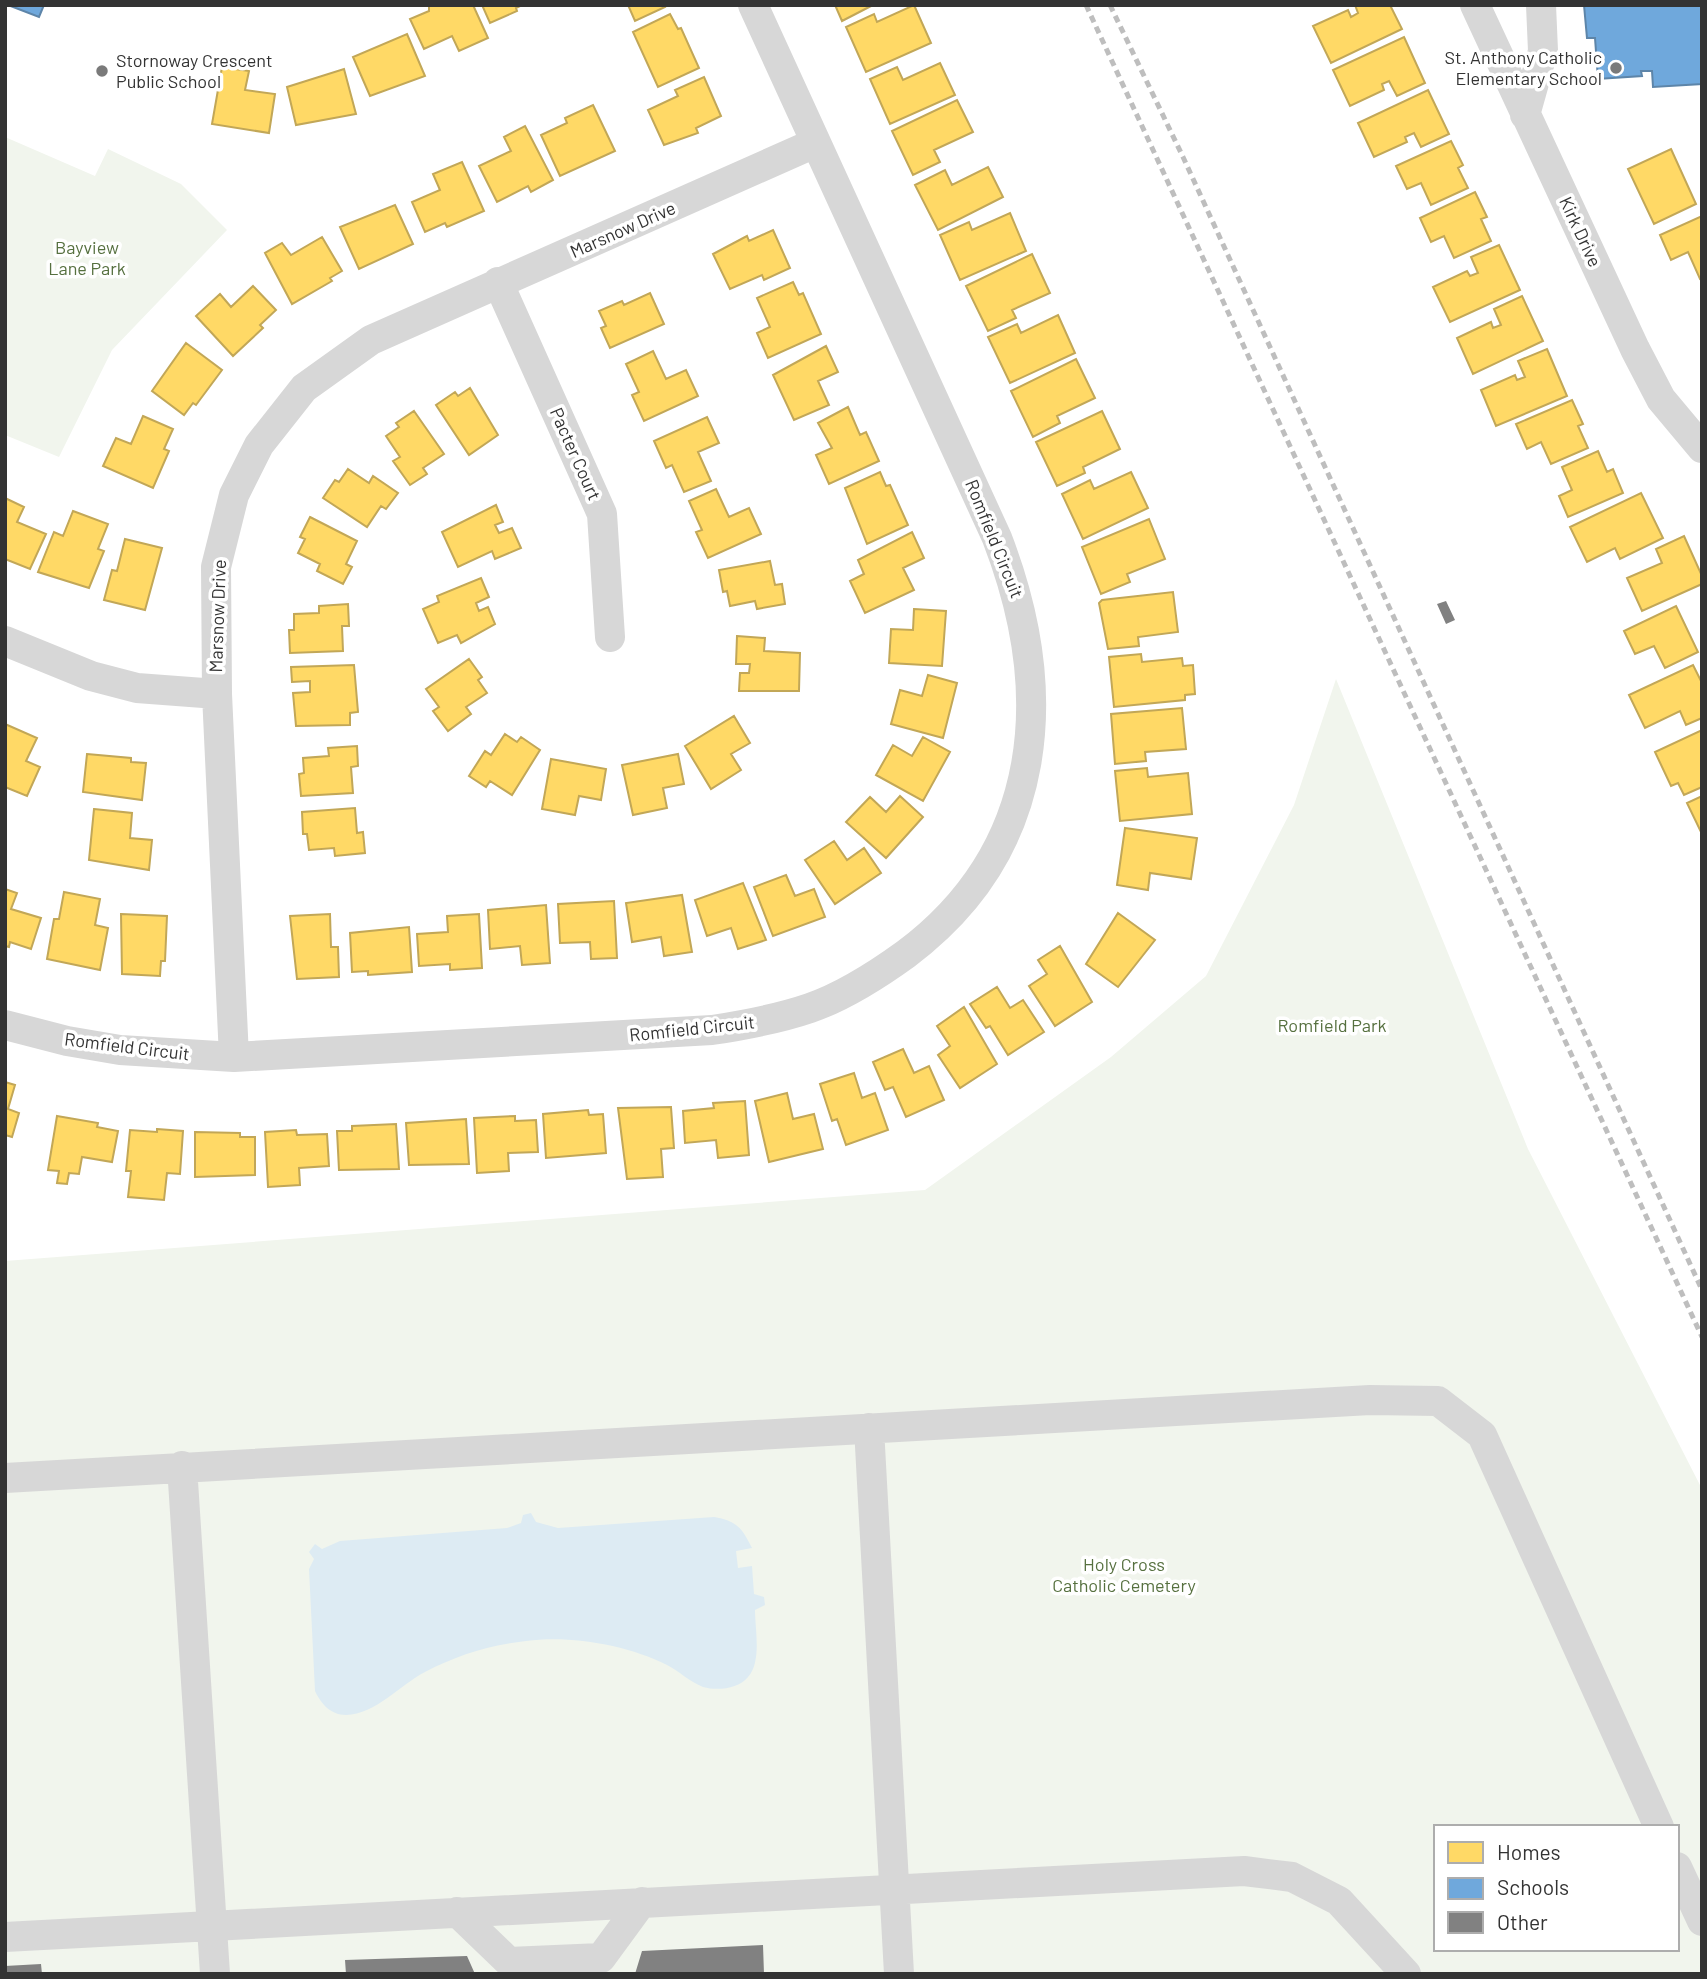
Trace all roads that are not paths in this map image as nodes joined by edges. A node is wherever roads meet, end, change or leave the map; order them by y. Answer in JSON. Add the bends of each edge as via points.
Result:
{"nodes":[{"id":1,"x":752,"y":5,"type":"edge"},
{"id":2,"x":1475,"y":5,"type":"edge"},
{"id":3,"x":1541,"y":5,"type":"edge"},
{"id":4,"x":1525,"y":115,"type":"junction"},
{"id":5,"x":815,"y":143,"type":"junction"},
{"id":6,"x":498,"y":282,"type":"junction"},
{"id":7,"x":1702,"y":448,"type":"edge"},
{"id":8,"x":610,"y":636,"type":"dead end"},
{"id":9,"x":5,"y":641,"type":"edge"},
{"id":10,"x":217,"y":694,"type":"junction"},
{"id":11,"x":5,"y":1025,"type":"edge"},
{"id":12,"x":234,"y":1057,"type":"junction"},
{"id":13,"x":869,"y":1428,"type":"junction"},
{"id":14,"x":182,"y":1466,"type":"junction"},
{"id":15,"x":5,"y":1478,"type":"edge"},
{"id":16,"x":1659,"y":1825,"type":"edge"},
{"id":17,"x":1679,"y":1871,"type":"edge"},
{"id":18,"x":895,"y":1888,"type":"junction"},
{"id":19,"x":642,"y":1902,"type":"junction"},
{"id":20,"x":457,"y":1912,"type":"junction"},
{"id":21,"x":1702,"y":1922,"type":"edge"},
{"id":22,"x":212,"y":1925,"type":"junction"},
{"id":23,"x":5,"y":1937,"type":"edge"},
{"id":24,"x":215,"y":1974,"type":"edge"},
{"id":25,"x":899,"y":1974,"type":"edge"},
{"id":26,"x":1406,"y":1974,"type":"edge"}],
"edges":[{"from":1,"to":5,"type":"street","name":"Romfield Circuit"},
{"from":2,"to":4,"type":"street","name":"Kirk Drive"},
{"from":3,"to":4,"type":"street","via":[[1543,51]]},
{"from":4,"to":7,"type":"street","name":"Kirk Drive","via":[[1645,369],[1661,398]]},
{"from":5,"to":6,"type":"street","name":"Marsnow Drive","via":[[603,240]]},
{"from":5,"to":12,"type":"street","name":"Romfield Circuit","via":[[997,538],[1025,625],[1031,700],[1026,766],[1007,832],[981,876],[925,940],[889,967],[811,1008],[765,1021],[712,1030]]},
{"from":6,"to":8,"type":"street","name":"Pacter Court","via":[[602,514]]},
{"from":6,"to":10,"type":"street","name":"Marsnow Drive","via":[[361,347],[304,388],[259,445],[234,495],[216,567]]},
{"from":9,"to":10,"type":"street","via":[[91,676],[137,688]]},
{"from":10,"to":12,"type":"street","name":"Marsnow Drive"},
{"from":11,"to":12,"type":"street","name":"Romfield Circuit","via":[[120,1050]]},
{"from":13,"to":14,"type":"street"},
{"from":13,"to":16,"type":"street","via":[[1370,1400],[1438,1401],[1482,1435]]},
{"from":13,"to":18,"type":"street"},
{"from":14,"to":15,"type":"street"},
{"from":14,"to":22,"type":"street"},
{"from":17,"to":21,"type":"street"},
{"from":18,"to":19,"type":"street"},
{"from":18,"to":25,"type":"street"},
{"from":18,"to":26,"type":"street","via":[[1244,1871],[1292,1877],[1339,1901]]},
{"from":19,"to":20,"type":"street"},
{"from":19,"to":20,"type":"street","via":[[601,1958],[509,1962]]},
{"from":20,"to":22,"type":"street"},
{"from":22,"to":23,"type":"street"},
{"from":22,"to":24,"type":"street"}]}
